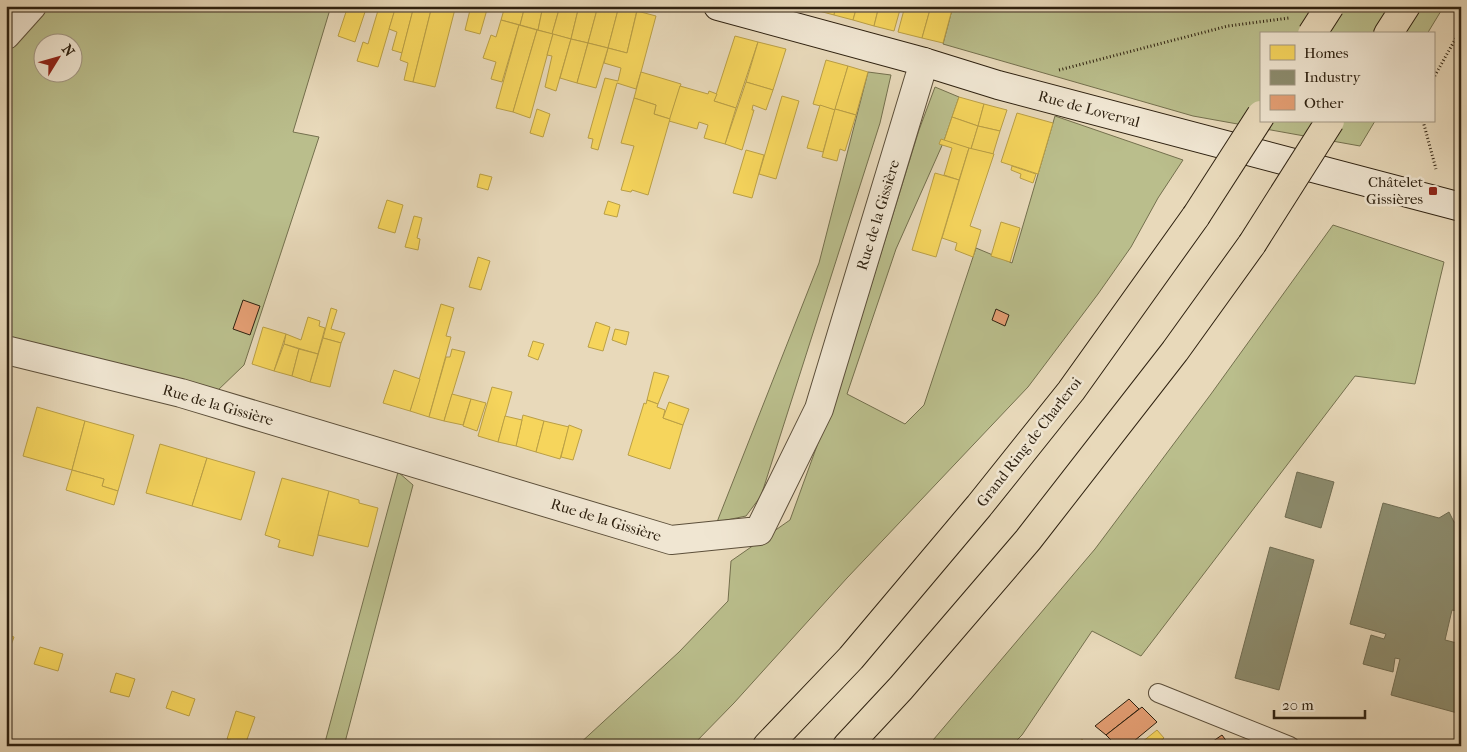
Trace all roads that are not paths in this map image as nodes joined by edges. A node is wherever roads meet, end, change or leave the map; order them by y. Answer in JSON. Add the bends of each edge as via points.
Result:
{"nodes":[{"id":1,"x":32,"y":6,"type":"edge"},
{"id":2,"x":718,"y":6,"type":"edge"},
{"id":3,"x":1330,"y":6,"type":"edge"},
{"id":4,"x":1406,"y":6,"type":"edge"},
{"id":5,"x":1303,"y":26,"type":"edge"},
{"id":6,"x":1389,"y":32,"type":"edge"},
{"id":7,"x":6,"y":34,"type":"edge"},
{"id":8,"x":924,"y":62,"type":"junction"},
{"id":9,"x":1260,"y":117,"type":"edge"},
{"id":10,"x":1329,"y":122,"type":"edge"},
{"id":11,"x":1453,"y":205,"type":"edge"},
{"id":12,"x":6,"y":350,"type":"edge"},
{"id":13,"x":1158,"y":693,"type":"dead end"},
{"id":14,"x":766,"y":746,"type":"edge"},
{"id":15,"x":847,"y":746,"type":"edge"},
{"id":16,"x":1290,"y":746,"type":"edge"}],
"edges":[{"from":1,"to":7,"type":"street"},
{"from":2,"to":8,"type":"street","name":"Rue de Loverval"},
{"from":3,"to":5,"type":"highway","bridge":true},
{"from":4,"to":6,"type":"highway"},
{"from":8,"to":11,"type":"street","name":"Rue de Loverval","via":[[998,85]]},
{"from":8,"to":12,"type":"street","name":"Rue de la Gissière","via":[[819,409],[759,531],[670,540],[181,393]]},
{"from":9,"to":14,"type":"highway","name":"Grand Ring de Charleroi","bridge":true,"via":[[1196,216],[1070,391],[979,506],[851,658]]},
{"from":10,"to":15,"type":"highway","bridge":true,"via":[[1252,244],[1175,351],[1028,540]]},
{"from":13,"to":16,"type":"lane"}]}
